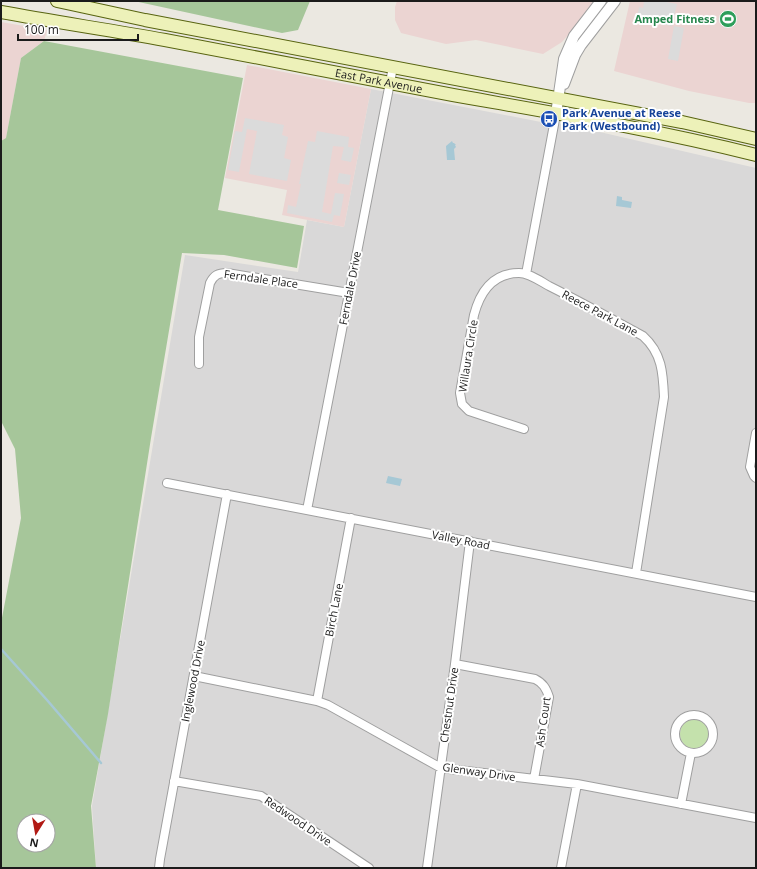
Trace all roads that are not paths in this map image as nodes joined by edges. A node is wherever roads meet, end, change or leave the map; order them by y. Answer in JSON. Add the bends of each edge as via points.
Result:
{"nodes":[{"id":1,"x":57,"y":1,"type":"edge"},
{"id":2,"x":601,"y":1,"type":"edge"},
{"id":3,"x":615,"y":1,"type":"edge"},
{"id":4,"x":1,"y":12,"type":"edge"},
{"id":5,"x":393,"y":67,"type":"junction"},
{"id":6,"x":390,"y":83,"type":"junction"},
{"id":7,"x":558,"y":98,"type":"junction"},
{"id":8,"x":556,"y":114,"type":"junction"},
{"id":9,"x":756,"y":139,"type":"edge"},
{"id":10,"x":756,"y":155,"type":"edge"},
{"id":11,"x":526,"y":274,"type":"junction"},
{"id":12,"x":349,"y":293,"type":"junction"},
{"id":13,"x":199,"y":364,"type":"dead end"},
{"id":14,"x":524,"y":429,"type":"dead end"},
{"id":15,"x":756,"y":433,"type":"edge"},
{"id":16,"x":756,"y":478,"type":"edge"},
{"id":17,"x":167,"y":483,"type":"dead end"},
{"id":18,"x":227,"y":494,"type":"junction"},
{"id":19,"x":307,"y":510,"type":"junction"},
{"id":20,"x":352,"y":518,"type":"junction"},
{"id":21,"x":470,"y":541,"type":"junction"},
{"id":22,"x":636,"y":573,"type":"junction"},
{"id":23,"x":756,"y":597,"type":"edge"},
{"id":24,"x":455,"y":664,"type":"junction"},
{"id":25,"x":194,"y":676,"type":"junction"},
{"id":26,"x":317,"y":701,"type":"junction"},
{"id":27,"x":691,"y":753,"type":"junction"},
{"id":28,"x":441,"y":768,"type":"junction"},
{"id":29,"x":534,"y":779,"type":"junction"},
{"id":30,"x":174,"y":780,"type":"junction"},
{"id":31,"x":577,"y":784,"type":"junction"},
{"id":32,"x":681,"y":804,"type":"junction"},
{"id":33,"x":756,"y":818,"type":"edge"},
{"id":34,"x":159,"y":868,"type":"edge"},
{"id":35,"x":369,"y":868,"type":"edge"},
{"id":36,"x":427,"y":868,"type":"edge"},
{"id":37,"x":561,"y":868,"type":"edge"}],
"edges":[{"from":1,"to":5,"type":"main road","name":"East Park Avenue"},
{"from":2,"to":7,"type":"street","via":[[574,36],[564,59]]},
{"from":3,"to":7,"type":"street","via":[[575,56]]},
{"from":4,"to":6,"type":"main road","name":"East Park Avenue"},
{"from":5,"to":6,"type":"street","name":"Ferndale Drive"},
{"from":5,"to":7,"type":"main road","name":"East Park Avenue"},
{"from":6,"to":8,"type":"main road","name":"East Park Avenue"},
{"from":6,"to":12,"type":"street","name":"Ferndale Drive"},
{"from":7,"to":8,"type":"street"},
{"from":7,"to":9,"type":"main road","name":"East Park Avenue"},
{"from":8,"to":10,"type":"main road","name":"East Park Avenue"},
{"from":8,"to":11,"type":"street"},
{"from":11,"to":14,"type":"street","name":"Willaura Circle","via":[[500,276],[480,297],[474,315],[460,394],[462,404],[469,411]]},
{"from":11,"to":22,"type":"street","name":"Reece Park Lane","via":[[643,336],[654,348],[661,365],[664,397]]},
{"from":12,"to":13,"type":"street","name":"Ferndale Place","via":[[227,273],[216,274],[210,283],[199,337]]},
{"from":12,"to":19,"type":"street","name":"Ferndale Drive"},
{"from":15,"to":16,"type":"street","via":[[750,467]]},
{"from":17,"to":18,"type":"street","name":"Valley Road"},
{"from":18,"to":19,"type":"street","name":"Valley Road"},
{"from":18,"to":25,"type":"street","name":"Inglewood Drive"},
{"from":19,"to":20,"type":"street","name":"Valley Road"},
{"from":20,"to":21,"type":"street","name":"Valley Road"},
{"from":20,"to":26,"type":"street","name":"Birch Lane"},
{"from":21,"to":22,"type":"street","name":"Valley Road"},
{"from":21,"to":24,"type":"street","name":"Chestnut Drive"},
{"from":22,"to":23,"type":"street","name":"Valley Road"},
{"from":24,"to":28,"type":"street","name":"Chestnut Drive"},
{"from":24,"to":29,"type":"street","name":"Ash Court","via":[[535,679],[544,686],[549,697]]},
{"from":25,"to":26,"type":"street","name":"Glenway Drive"},
{"from":25,"to":30,"type":"street","name":"Inglewood Drive"},
{"from":26,"to":28,"type":"street","name":"Glenway Drive"},
{"from":27,"to":27,"type":"street","via":[[706,749],[713,736],[710,723],[695,714],[682,718],[674,731],[677,744]]},
{"from":27,"to":32,"type":"street"},
{"from":28,"to":29,"type":"street","name":"Glenway Drive"},
{"from":28,"to":36,"type":"street","name":"Chestnut Drive"},
{"from":29,"to":31,"type":"street","name":"Glenway Drive"},
{"from":30,"to":34,"type":"street","name":"Inglewood Drive"},
{"from":30,"to":35,"type":"street","name":"Redwood Drive","via":[[261,796]]},
{"from":31,"to":32,"type":"street","name":"Glenway Drive"},
{"from":31,"to":37,"type":"street"},
{"from":32,"to":33,"type":"street","name":"Glenway Drive"}]}
